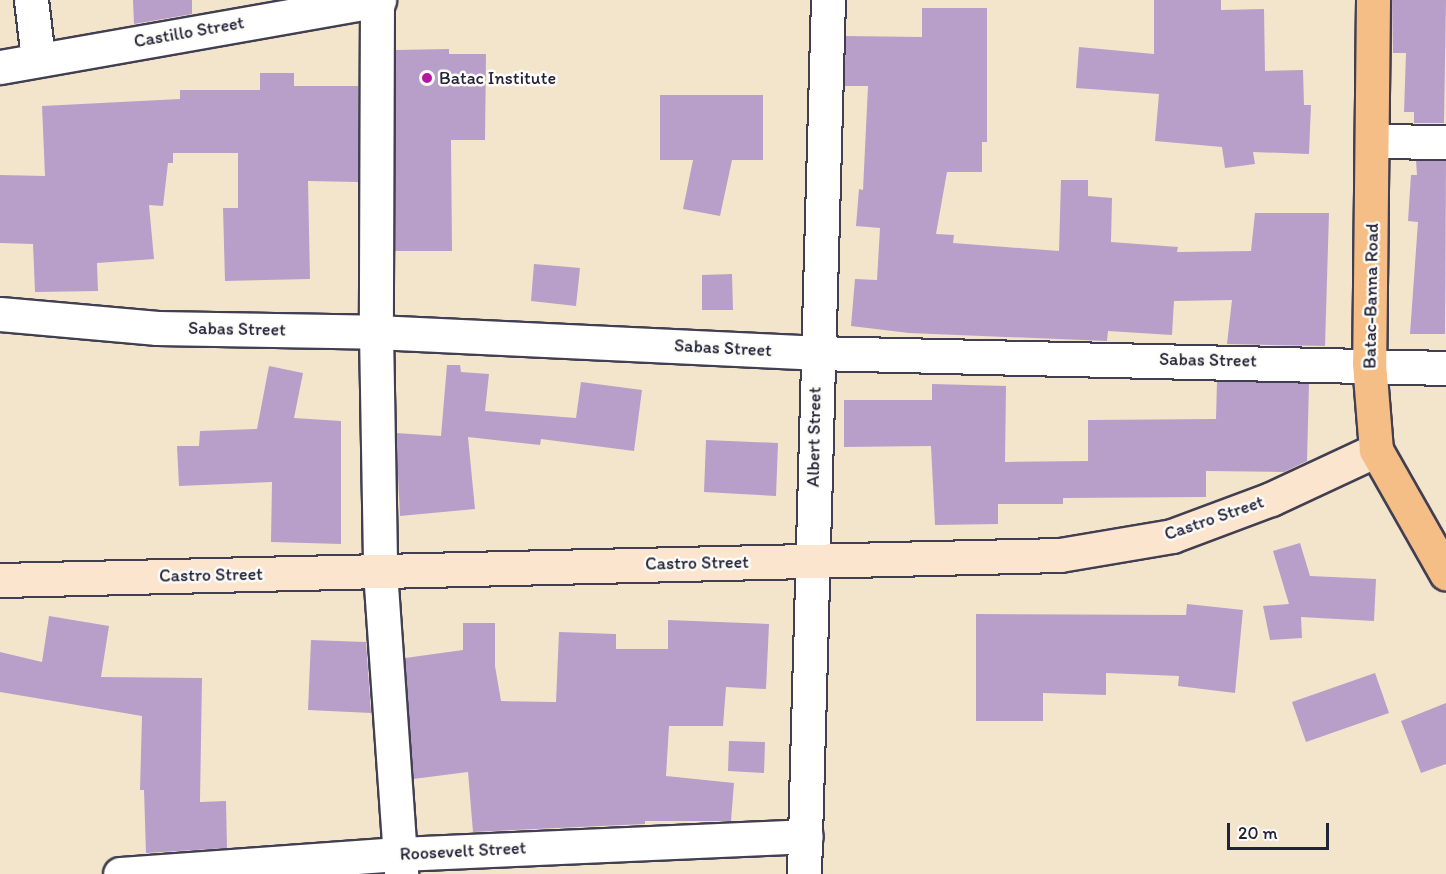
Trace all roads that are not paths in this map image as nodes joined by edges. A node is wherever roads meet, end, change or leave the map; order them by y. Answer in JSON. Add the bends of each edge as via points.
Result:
{"nodes":[{"id":1,"x":31,"y":0,"type":"edge"},
{"id":2,"x":378,"y":0,"type":"edge"},
{"id":3,"x":828,"y":0,"type":"edge"},
{"id":4,"x":1373,"y":0,"type":"edge"},
{"id":5,"x":38,"y":58,"type":"junction"},
{"id":6,"x":0,"y":67,"type":"edge"},
{"id":7,"x":1374,"y":141,"type":"junction"},
{"id":8,"x":1446,"y":142,"type":"edge"},
{"id":9,"x":0,"y":314,"type":"edge"},
{"id":10,"x":376,"y":332,"type":"junction"},
{"id":11,"x":815,"y":352,"type":"junction"},
{"id":12,"x":1369,"y":363,"type":"junction"},
{"id":13,"x":1446,"y":368,"type":"edge"},
{"id":14,"x":1376,"y":450,"type":"junction"},
{"id":15,"x":813,"y":561,"type":"junction"},
{"id":16,"x":380,"y":571,"type":"junction"},
{"id":17,"x":1446,"y":573,"type":"edge"},
{"id":18,"x":0,"y":580,"type":"edge"},
{"id":19,"x":806,"y":836,"type":"junction"},
{"id":20,"x":400,"y":864,"type":"edge"},
{"id":21,"x":120,"y":874,"type":"edge"},
{"id":22,"x":804,"y":874,"type":"edge"}],
"edges":[{"from":1,"to":5,"type":"street"},
{"from":2,"to":5,"type":"street","name":"Castillo Street"},
{"from":2,"to":10,"type":"street"},
{"from":3,"to":11,"type":"street","name":"Albert Street"},
{"from":4,"to":7,"type":"main road","name":"Batac-Banna Road"},
{"from":5,"to":6,"type":"street","name":"Castillo Street"},
{"from":7,"to":8,"type":"street"},
{"from":7,"to":12,"type":"main road","name":"Batac-Banna Road"},
{"from":9,"to":10,"type":"street","name":"Sabas Street","via":[[157,328]]},
{"from":10,"to":11,"type":"street","name":"Sabas Street"},
{"from":10,"to":16,"type":"street"},
{"from":11,"to":12,"type":"street","name":"Sabas Street"},
{"from":11,"to":15,"type":"street","name":"Albert Street"},
{"from":12,"to":13,"type":"street","name":"Sabas Street"},
{"from":12,"to":14,"type":"main road","name":"Batac-Banna Road"},
{"from":14,"to":15,"type":"main road","name":"Castro Street","via":[[1271,499],[1172,536],[1060,555]]},
{"from":14,"to":17,"type":"main road","name":"Batac-Banna Road"},
{"from":15,"to":16,"type":"main road","name":"Castro Street"},
{"from":15,"to":19,"type":"street","name":"Albert Street"},
{"from":16,"to":18,"type":"main road","name":"Castro Street"},
{"from":16,"to":20,"type":"street"},
{"from":19,"to":20,"type":"street","name":"Roosevelt Street"},
{"from":19,"to":22,"type":"street","name":"Albert Street"},
{"from":20,"to":21,"type":"street","name":"Roosevelt Street"}]}
